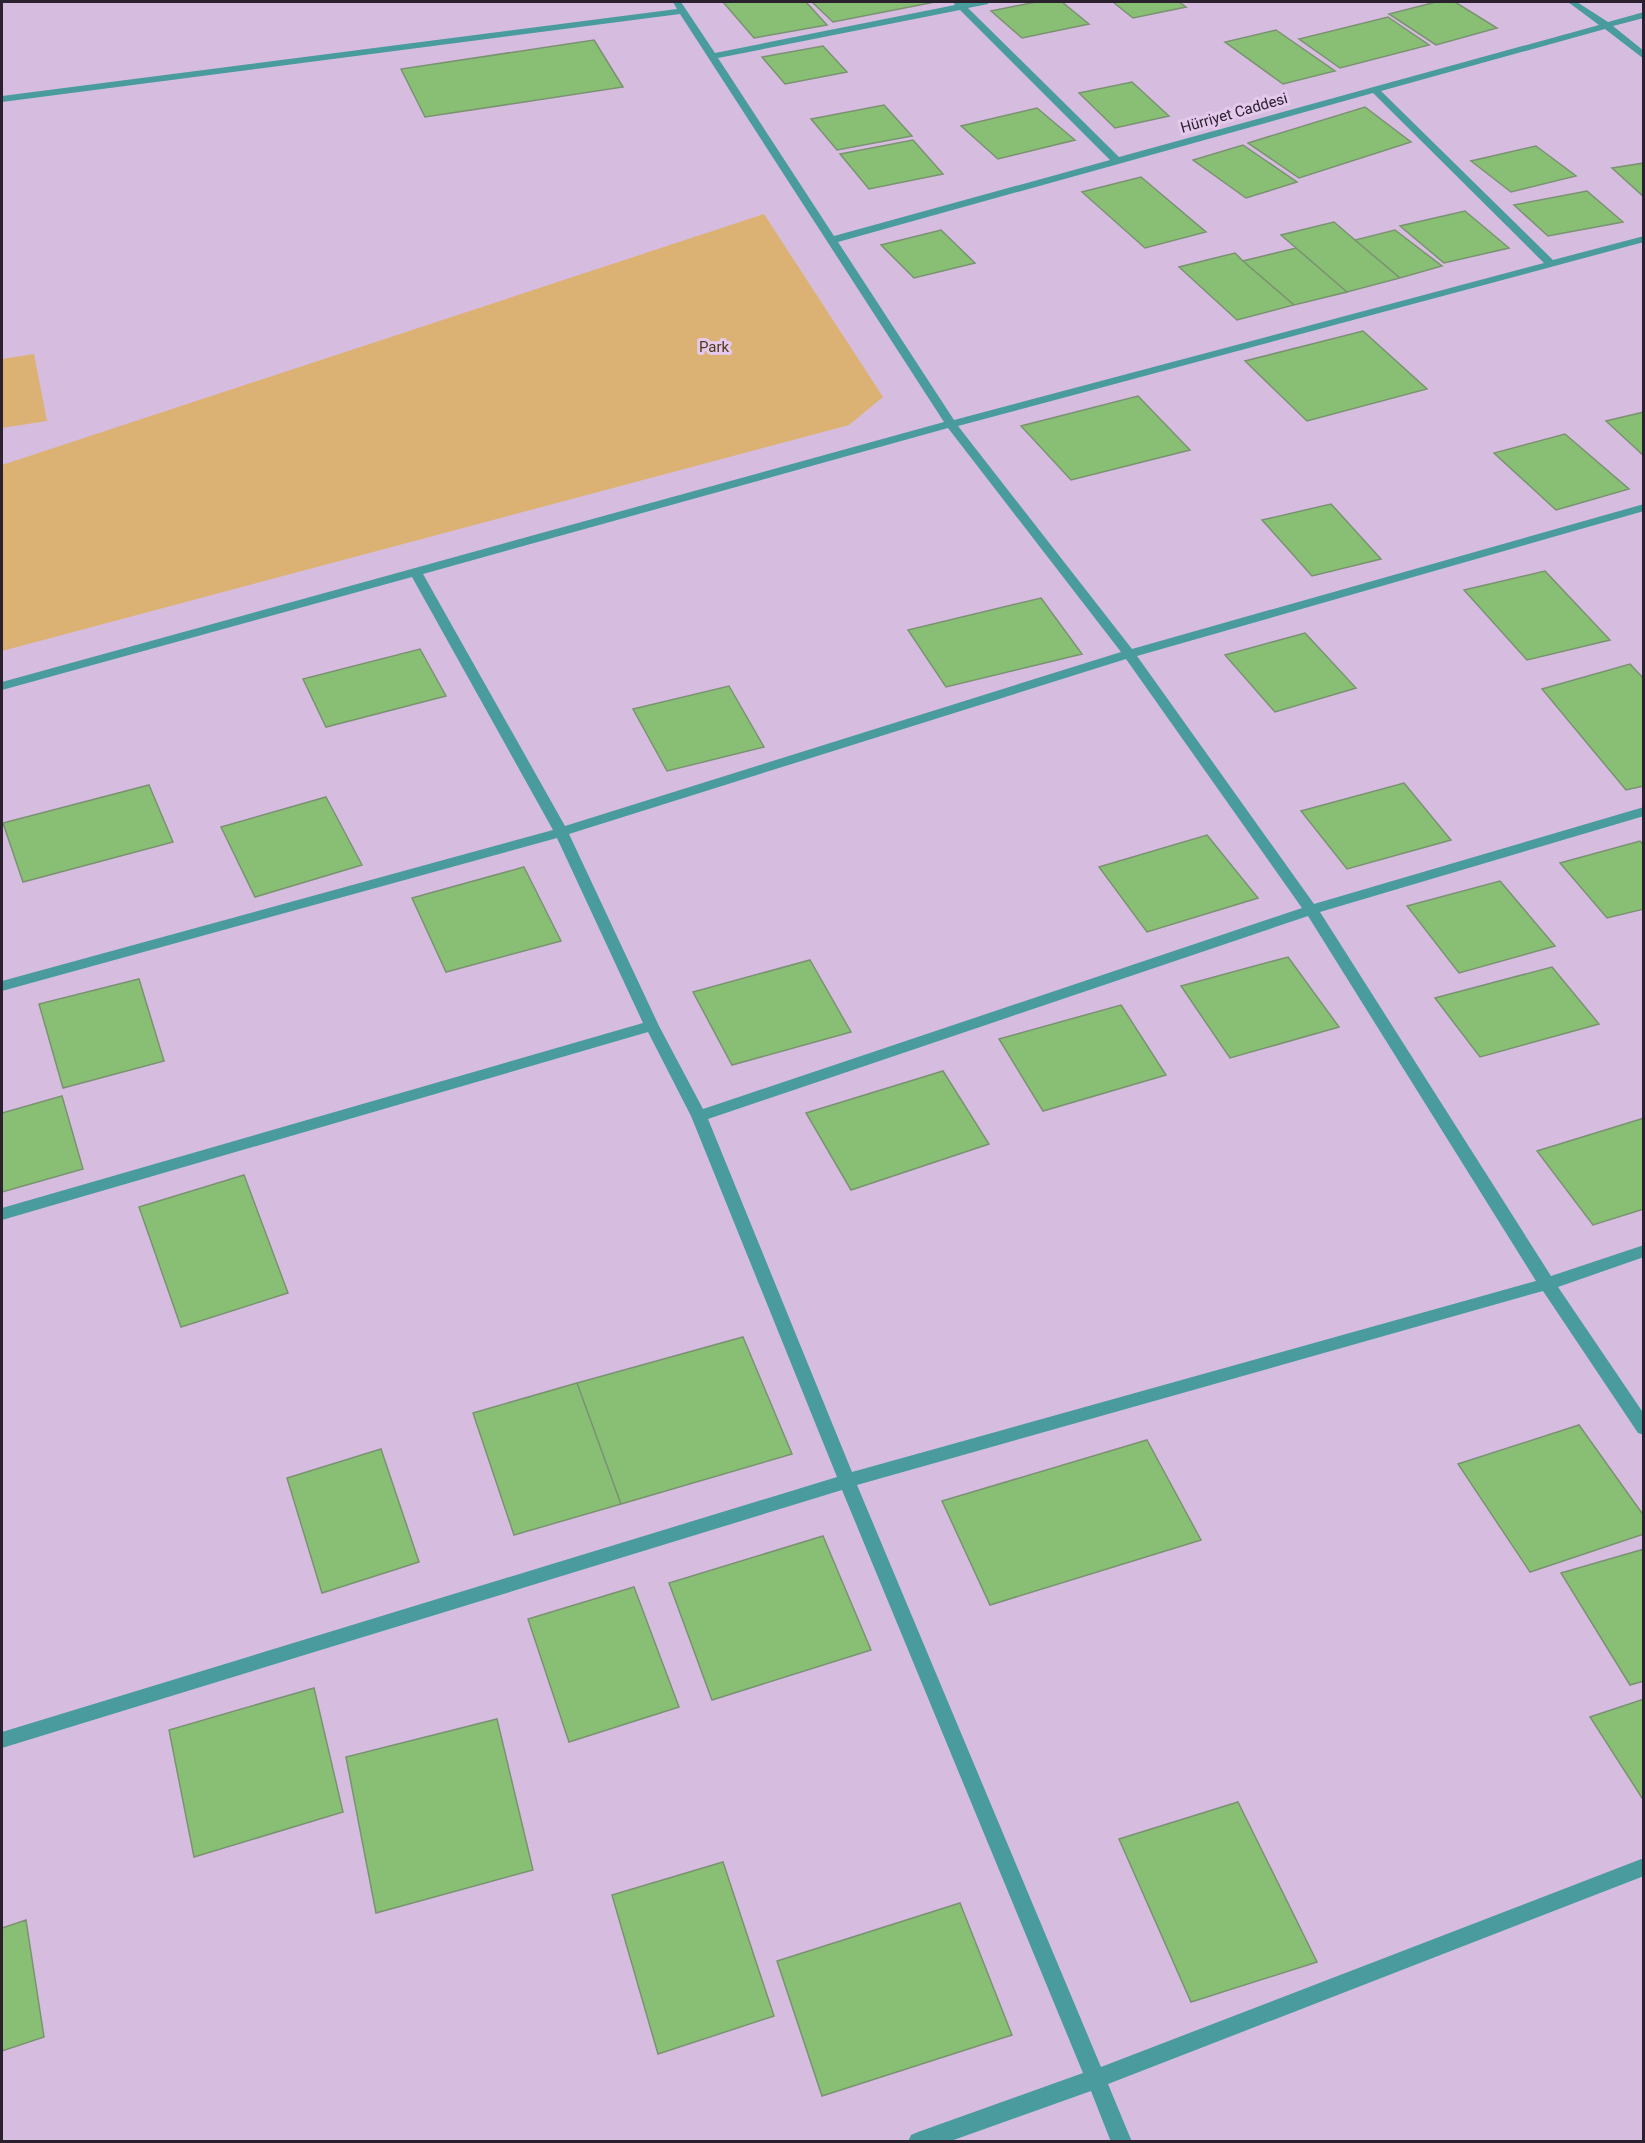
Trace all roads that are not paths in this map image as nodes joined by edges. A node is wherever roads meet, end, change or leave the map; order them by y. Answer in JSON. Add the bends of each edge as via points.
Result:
{"nodes":[{"id":1,"x":985,"y":2,"type":"edge"},
{"id":2,"x":1572,"y":2,"type":"edge"},
{"id":3,"x":960,"y":4,"type":"edge"},
{"id":4,"x":680,"y":6,"type":"edge"},
{"id":5,"x":1644,"y":15,"type":"edge"},
{"id":6,"x":1606,"y":25,"type":"junction"},
{"id":7,"x":714,"y":56,"type":"junction"},
{"id":8,"x":1644,"y":56,"type":"edge"},
{"id":9,"x":1374,"y":89,"type":"junction"},
{"id":10,"x":2,"y":99,"type":"edge"},
{"id":11,"x":1117,"y":161,"type":"junction"},
{"id":12,"x":1644,"y":239,"type":"edge"},
{"id":13,"x":832,"y":240,"type":"junction"},
{"id":14,"x":1551,"y":264,"type":"junction"},
{"id":15,"x":951,"y":424,"type":"junction"},
{"id":16,"x":1644,"y":507,"type":"edge"},
{"id":17,"x":415,"y":571,"type":"junction"},
{"id":18,"x":1129,"y":654,"type":"junction"},
{"id":19,"x":2,"y":686,"type":"edge"},
{"id":20,"x":1644,"y":811,"type":"edge"},
{"id":21,"x":561,"y":832,"type":"junction"},
{"id":22,"x":1311,"y":910,"type":"junction"},
{"id":23,"x":2,"y":987,"type":"edge"},
{"id":24,"x":652,"y":1026,"type":"junction"},
{"id":25,"x":699,"y":1116,"type":"junction"},
{"id":26,"x":2,"y":1214,"type":"edge"},
{"id":27,"x":1644,"y":1251,"type":"edge"},
{"id":28,"x":1546,"y":1284,"type":"junction"},
{"id":29,"x":1644,"y":1428,"type":"edge"},
{"id":30,"x":847,"y":1481,"type":"junction"},
{"id":31,"x":2,"y":1740,"type":"edge"},
{"id":32,"x":1644,"y":1867,"type":"edge"},
{"id":33,"x":1096,"y":2079,"type":"junction"},
{"id":34,"x":918,"y":2142,"type":"edge"},
{"id":35,"x":1122,"y":2142,"type":"edge"}],
"edges":[{"from":1,"to":3,"type":"street"},
{"from":2,"to":6,"type":"street"},
{"from":3,"to":7,"type":"street"},
{"from":3,"to":11,"type":"street"},
{"from":4,"to":7,"type":"street"},
{"from":4,"to":10,"type":"street"},
{"from":5,"to":6,"type":"street","name":"Hürriyet Caddesi"},
{"from":6,"to":8,"type":"street"},
{"from":6,"to":9,"type":"street","name":"Hürriyet Caddesi"},
{"from":7,"to":13,"type":"street"},
{"from":9,"to":11,"type":"street","name":"Hürriyet Caddesi"},
{"from":9,"to":14,"type":"street"},
{"from":11,"to":13,"type":"street","name":"Hürriyet Caddesi"},
{"from":12,"to":14,"type":"street"},
{"from":13,"to":15,"type":"street"},
{"from":14,"to":15,"type":"street"},
{"from":15,"to":17,"type":"street"},
{"from":15,"to":18,"type":"street"},
{"from":16,"to":18,"type":"street"},
{"from":17,"to":19,"type":"street"},
{"from":17,"to":21,"type":"street"},
{"from":18,"to":21,"type":"street"},
{"from":18,"to":22,"type":"street"},
{"from":20,"to":22,"type":"street"},
{"from":21,"to":23,"type":"street"},
{"from":21,"to":24,"type":"street"},
{"from":22,"to":25,"type":"street"},
{"from":22,"to":28,"type":"street"},
{"from":24,"to":25,"type":"street"},
{"from":24,"to":26,"type":"street"},
{"from":25,"to":30,"type":"street"},
{"from":27,"to":28,"type":"street"},
{"from":28,"to":29,"type":"street"},
{"from":28,"to":30,"type":"street"},
{"from":30,"to":31,"type":"street"},
{"from":30,"to":33,"type":"street"},
{"from":32,"to":33,"type":"street"},
{"from":33,"to":34,"type":"street"},
{"from":33,"to":35,"type":"street"}]}
